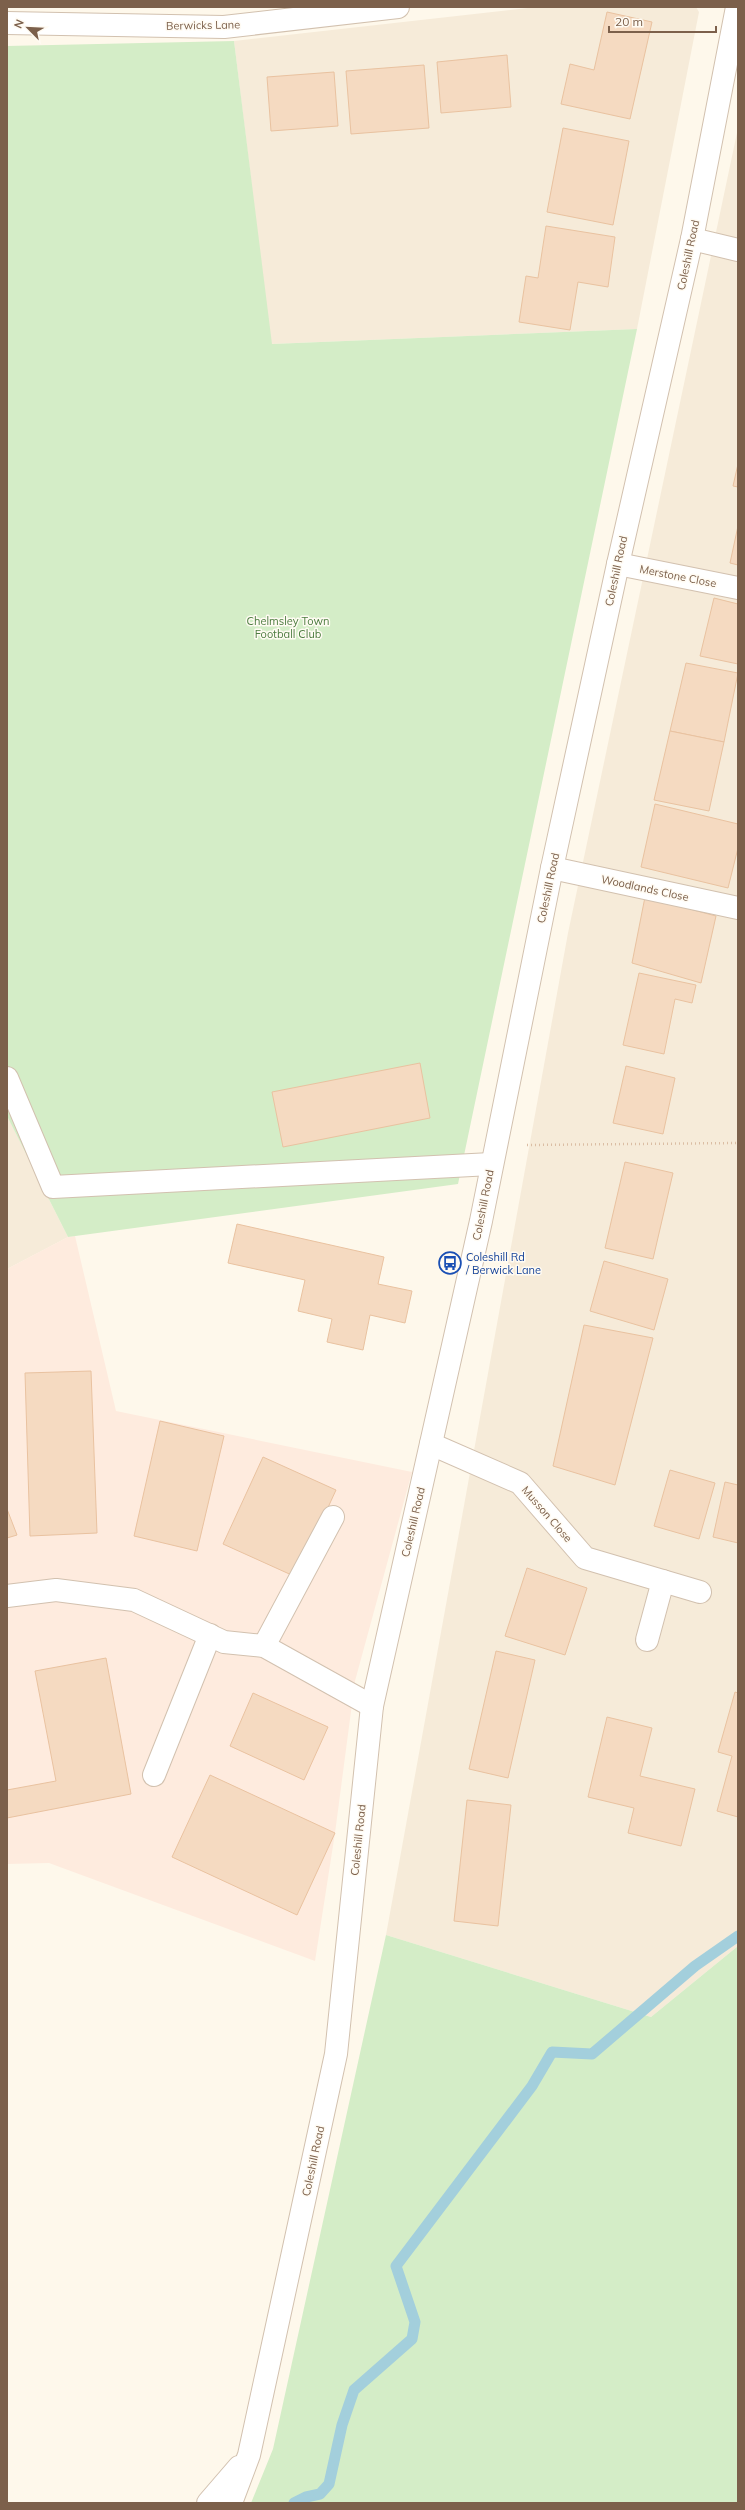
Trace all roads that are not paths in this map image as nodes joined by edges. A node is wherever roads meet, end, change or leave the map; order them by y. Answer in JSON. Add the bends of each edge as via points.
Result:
{"nodes":[{"id":1,"x":398,"y":7,"type":"edge"},
{"id":2,"x":737,"y":7,"type":"edge"},
{"id":3,"x":7,"y":23,"type":"edge"},
{"id":4,"x":692,"y":239,"type":"junction"},
{"id":5,"x":738,"y":250,"type":"edge"},
{"id":6,"x":618,"y":564,"type":"junction"},
{"id":7,"x":738,"y":588,"type":"edge"},
{"id":8,"x":552,"y":868,"type":"junction"},
{"id":9,"x":738,"y":908,"type":"edge"},
{"id":10,"x":7,"y":1078,"type":"edge"},
{"id":11,"x":492,"y":1164,"type":"junction"},
{"id":12,"x":431,"y":1444,"type":"junction"},
{"id":13,"x":333,"y":1517,"type":"dead end"},
{"id":14,"x":662,"y":1581,"type":"junction"},
{"id":15,"x":700,"y":1592,"type":"dead end"},
{"id":16,"x":7,"y":1596,"type":"edge"},
{"id":17,"x":210,"y":1635,"type":"junction"},
{"id":18,"x":647,"y":1640,"type":"dead end"},
{"id":19,"x":264,"y":1646,"type":"junction"},
{"id":20,"x":372,"y":1706,"type":"junction"},
{"id":21,"x":154,"y":1775,"type":"dead end"},
{"id":22,"x":249,"y":2455,"type":"junction"},
{"id":23,"x":208,"y":2503,"type":"edge"},
{"id":24,"x":232,"y":2503,"type":"edge"}],
"edges":[{"from":1,"to":3,"type":"street","name":"Berwicks Lane","via":[[224,27]]},
{"from":2,"to":4,"type":"street","name":"Coleshill Road"},
{"from":4,"to":5,"type":"street"},
{"from":4,"to":6,"type":"street","name":"Coleshill Road"},
{"from":6,"to":7,"type":"street","name":"Merstone Close"},
{"from":6,"to":8,"type":"street","name":"Coleshill Road"},
{"from":8,"to":9,"type":"street","name":"Woodlands Close"},
{"from":8,"to":11,"type":"street","name":"Coleshill Road"},
{"from":10,"to":11,"type":"street","via":[[53,1187]]},
{"from":11,"to":12,"type":"street","name":"Coleshill Road"},
{"from":12,"to":14,"type":"street","name":"Musson Close","via":[[520,1483],[585,1558]]},
{"from":12,"to":20,"type":"street","name":"Coleshill Road"},
{"from":13,"to":19,"type":"street"},
{"from":14,"to":15,"type":"street","name":"Musson Close"},
{"from":14,"to":18,"type":"street"},
{"from":16,"to":17,"type":"street","via":[[56,1590],[134,1600]]},
{"from":17,"to":19,"type":"street","via":[[224,1642]]},
{"from":17,"to":21,"type":"street"},
{"from":19,"to":20,"type":"street"},
{"from":20,"to":22,"type":"street","name":"Coleshill Road","via":[[336,2054]]},
{"from":22,"to":23,"type":"street","name":"Coleshill Road"},
{"from":22,"to":24,"type":"street","name":"Coleshill Road"}]}
